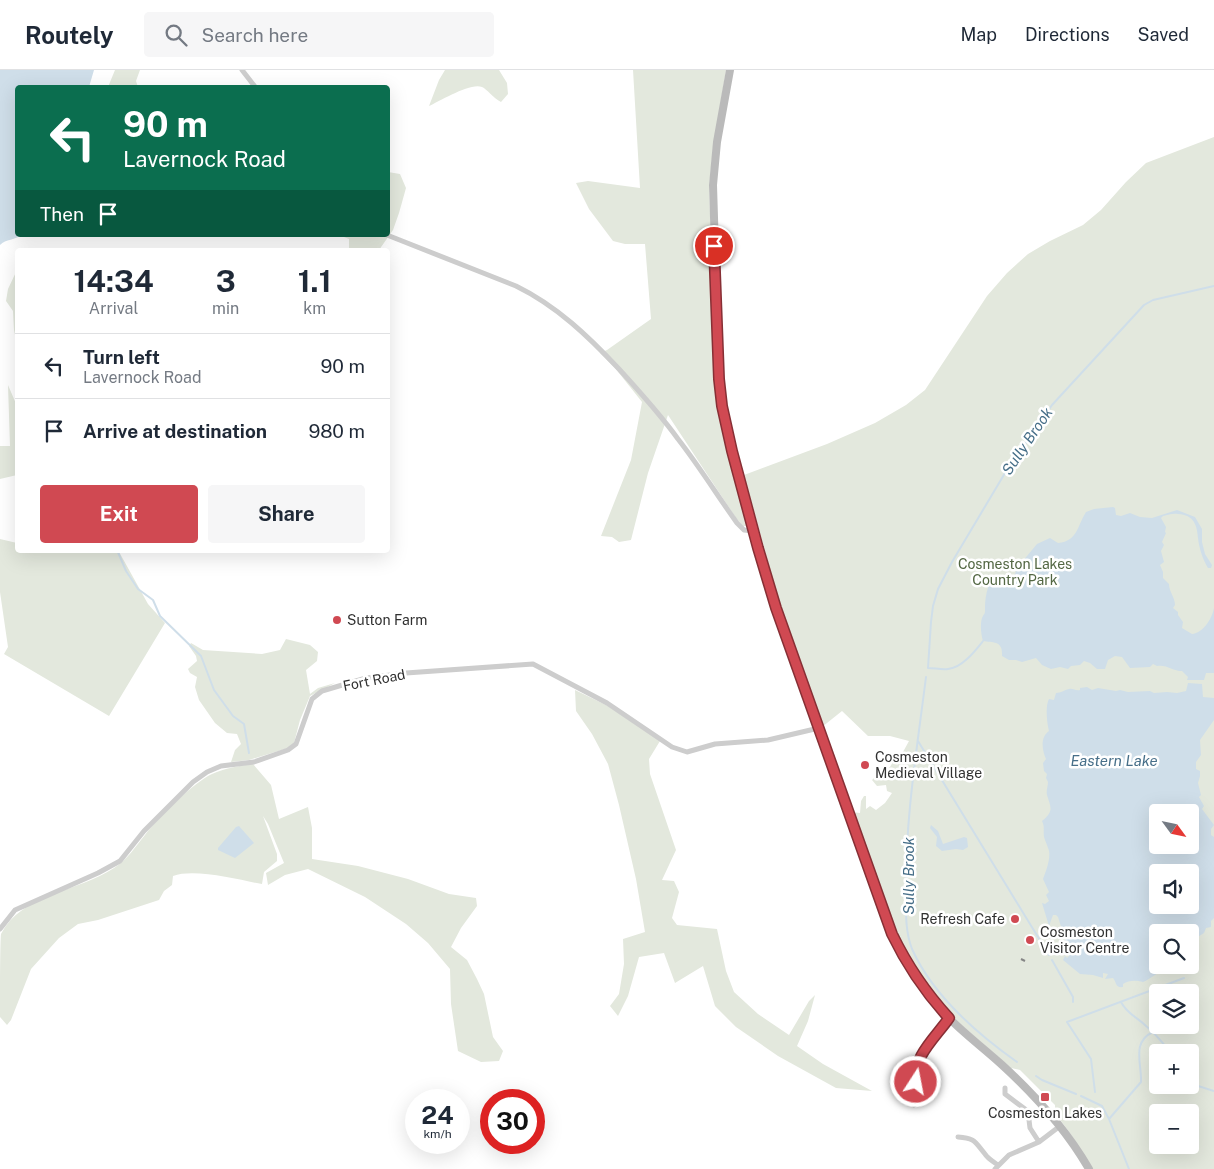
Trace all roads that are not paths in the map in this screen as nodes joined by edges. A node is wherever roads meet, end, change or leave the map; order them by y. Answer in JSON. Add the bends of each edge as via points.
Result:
{"nodes":[{"id":1,"x":242,"y":70,"type":"edge"},
{"id":2,"x":730,"y":70,"type":"edge"},
{"id":3,"x":254,"y":85,"type":"edge"},
{"id":4,"x":390,"y":236,"type":"edge"},
{"id":5,"x":753,"y":530,"type":"junction"},
{"id":6,"x":819,"y":728,"type":"junction"},
{"id":7,"x":0,"y":928,"type":"edge"},
{"id":8,"x":949,"y":1018,"type":"junction"},
{"id":9,"x":1004,"y":1088,"type":"dead end"},
{"id":10,"x":914,"y":1105,"type":"dead end"},
{"id":11,"x":1060,"y":1126,"type":"junction"},
{"id":12,"x":958,"y":1137,"type":"dead end"},
{"id":13,"x":1039,"y":1142,"type":"junction"},
{"id":14,"x":997,"y":1167,"type":"edge"},
{"id":15,"x":1089,"y":1169,"type":"edge"}],
"edges":[{"from":1,"to":3,"type":"street"},
{"from":2,"to":5,"type":"main road","via":[[713,185],[719,379],[726,424]]},
{"from":4,"to":5,"type":"street","via":[[516,286],[560,313],[646,398],[679,439],[737,523],[744,530]]},
{"from":5,"to":6,"type":"main road","via":[[776,608]]},
{"from":6,"to":7,"type":"street","name":"Fort Road","via":[[768,740],[716,744],[686,752],[672,747],[607,704],[533,664],[366,678],[322,691],[312,699],[296,744],[288,750],[254,762],[221,766],[207,772],[144,831],[120,861],[15,910]]},
{"from":6,"to":8,"type":"main road","via":[[892,934],[912,972]]},
{"from":8,"to":10,"type":"street","via":[[917,1063]]},
{"from":8,"to":11,"type":"main road","via":[[1019,1080]]},
{"from":9,"to":13,"type":"street","via":[[1005,1094],[1028,1112],[1030,1128]]},
{"from":11,"to":13,"type":"street"},
{"from":11,"to":15,"type":"main road"},
{"from":12,"to":14,"type":"street","via":[[975,1141]]},
{"from":13,"to":14,"type":"street","via":[[1009,1155]]}]}
